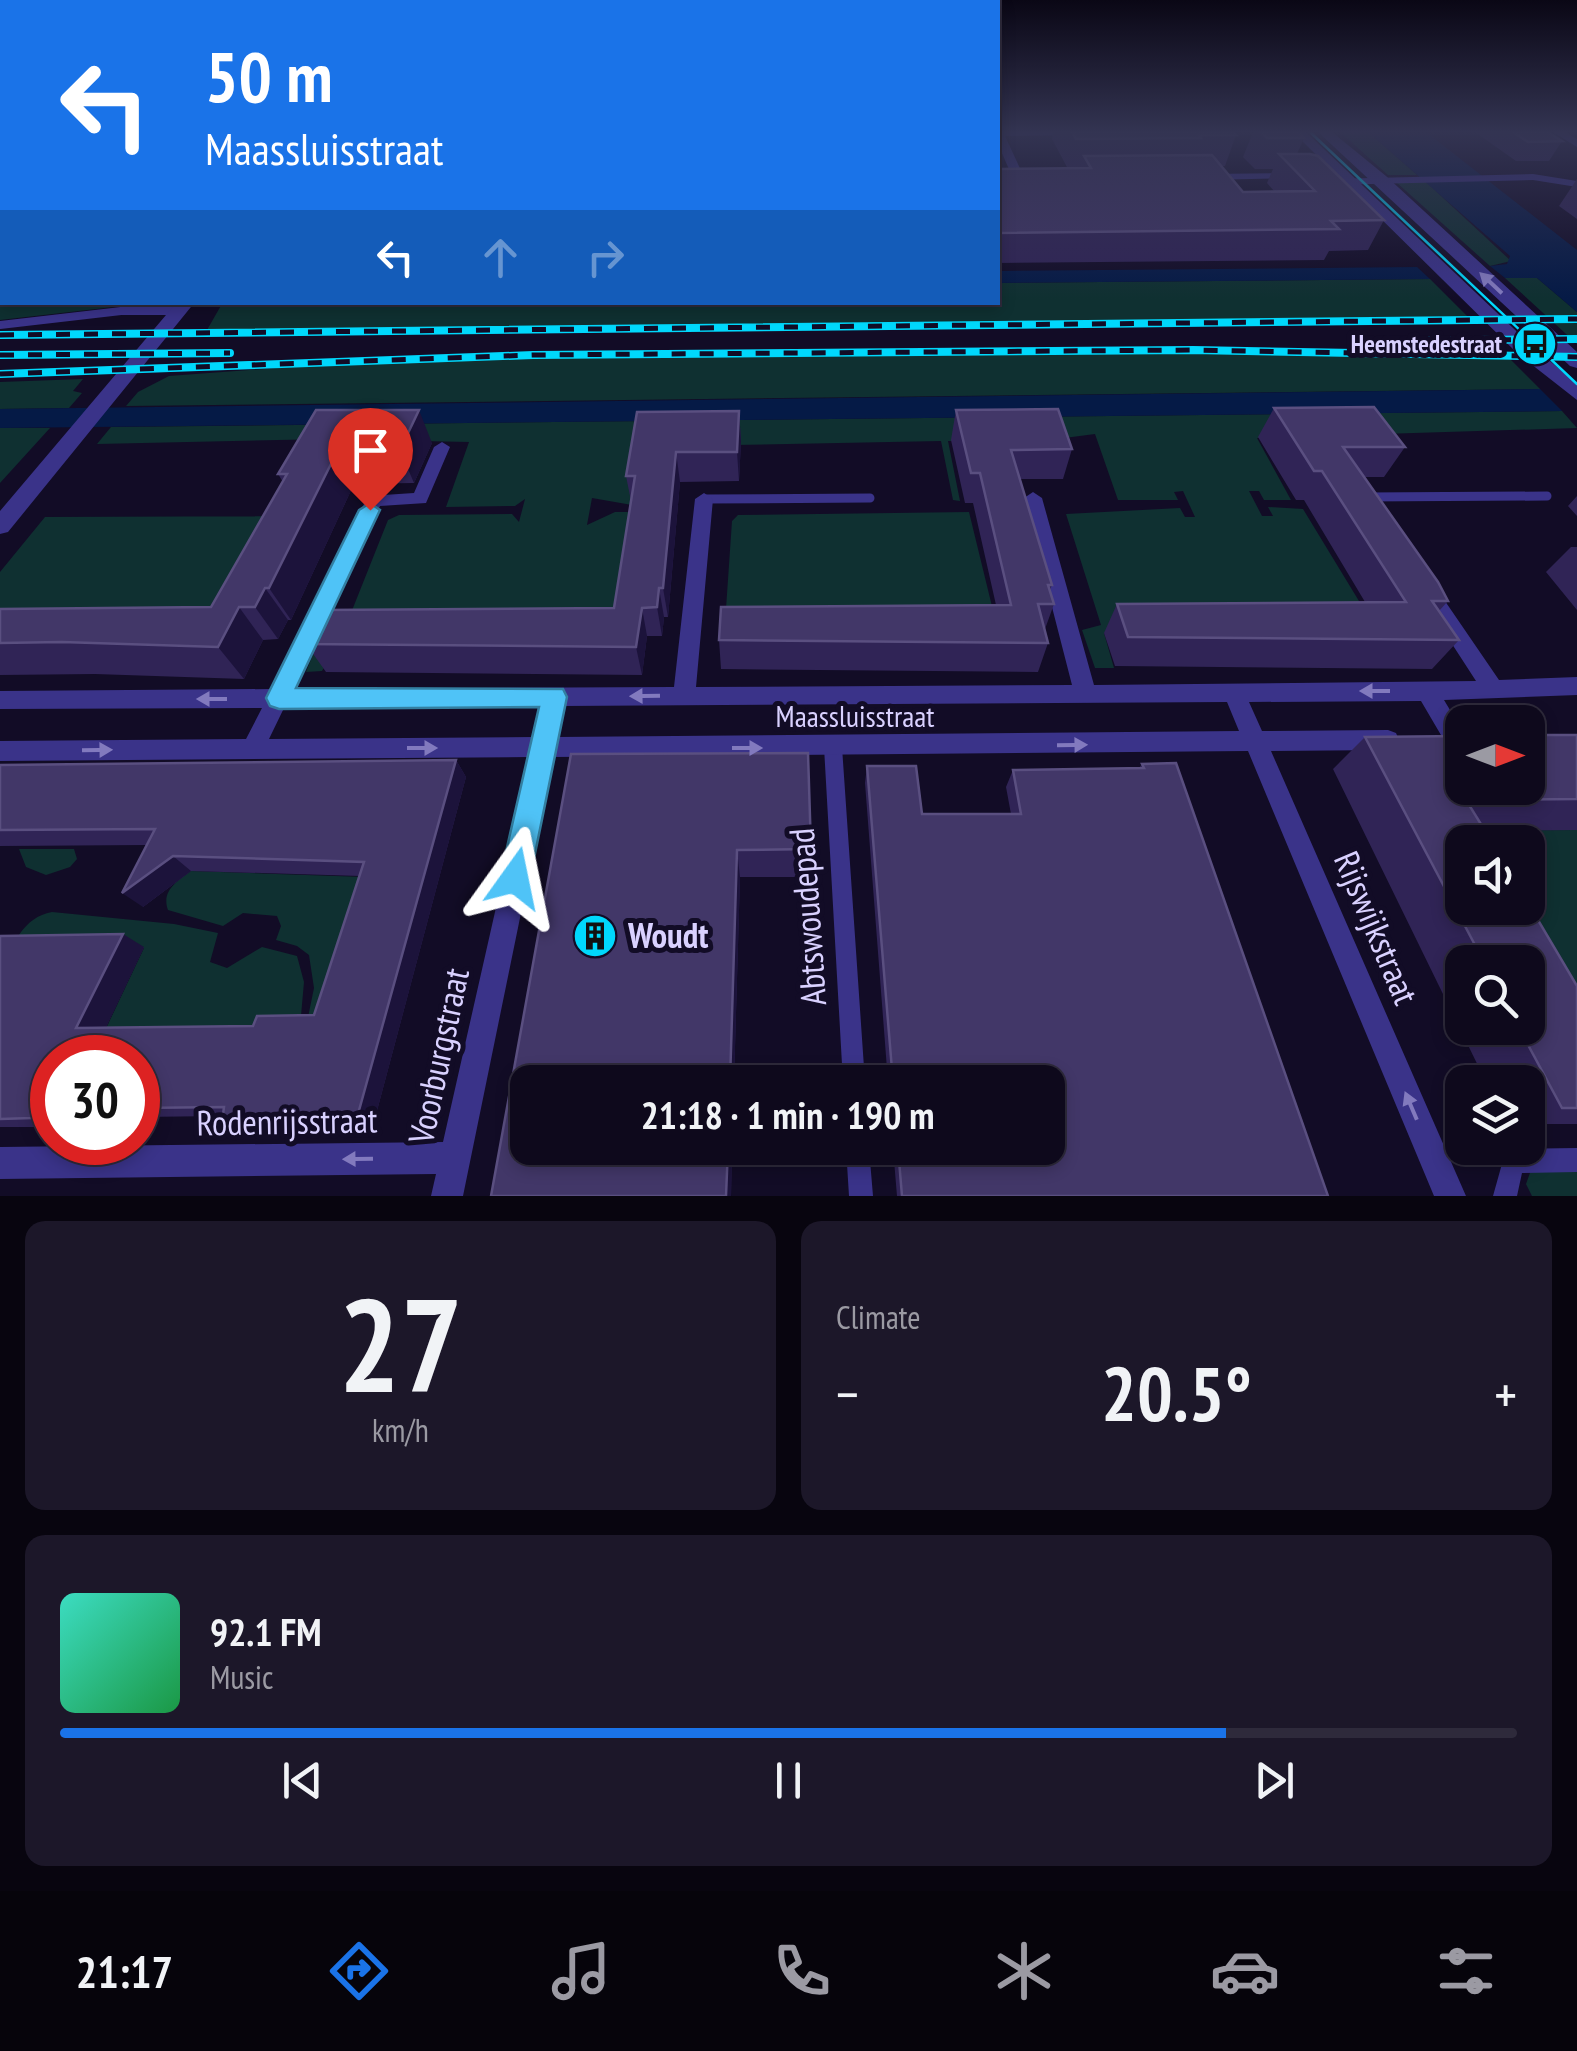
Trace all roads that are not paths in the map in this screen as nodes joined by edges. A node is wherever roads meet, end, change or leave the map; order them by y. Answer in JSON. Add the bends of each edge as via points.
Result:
{"nodes":[{"id":1,"x":1237,"y":188,"type":"edge"},
{"id":2,"x":1355,"y":188,"type":"edge"},
{"id":3,"x":1390,"y":188,"type":"edge"},
{"id":4,"x":1204,"y":189,"type":"edge"},
{"id":5,"x":183,"y":307,"type":"edge"},
{"id":6,"x":0,"y":324,"type":"edge"},
{"id":7,"x":1523,"y":348,"type":"junction"},
{"id":8,"x":1567,"y":353,"type":"edge"},
{"id":9,"x":1577,"y":394,"type":"edge"},
{"id":10,"x":442,"y":447,"type":"dead end"},
{"id":11,"x":1547,"y":496,"type":"dead end"},
{"id":12,"x":1364,"y":497,"type":"joint"},
{"id":13,"x":870,"y":498,"type":"dead end"},
{"id":14,"x":1033,"y":498,"type":"dead end"},
{"id":15,"x":704,"y":500,"type":"joint"},
{"id":16,"x":1380,"y":520,"type":"edge"},
{"id":17,"x":0,"y":526,"type":"edge"},
{"id":18,"x":1411,"y":566,"type":"edge"},
{"id":19,"x":1577,"y":686,"type":"edge"},
{"id":20,"x":1492,"y":688,"type":"junction"},
{"id":21,"x":1232,"y":690,"type":"junction"},
{"id":22,"x":1085,"y":692,"type":"junction"},
{"id":23,"x":1427,"y":692,"type":"junction"},
{"id":24,"x":684,"y":695,"type":"junction"},
{"id":25,"x":554,"y":697,"type":"junction"},
{"id":26,"x":279,"y":698,"type":"junction"},
{"id":27,"x":0,"y":700,"type":"edge"},
{"id":28,"x":1445,"y":719,"type":"edge"},
{"id":29,"x":1445,"y":740,"type":"edge"},
{"id":30,"x":1254,"y":742,"type":"junction"},
{"id":31,"x":254,"y":748,"type":"junction"},
{"id":32,"x":543,"y":748,"type":"junction"},
{"id":33,"x":833,"y":748,"type":"junction"},
{"id":34,"x":0,"y":751,"type":"edge"},
{"id":35,"x":853,"y":1065,"type":"edge"},
{"id":36,"x":455,"y":1158,"type":"junction"},
{"id":37,"x":1577,"y":1160,"type":"edge"},
{"id":38,"x":0,"y":1163,"type":"edge"},
{"id":39,"x":859,"y":1165,"type":"edge"},
{"id":40,"x":447,"y":1196,"type":"edge"},
{"id":41,"x":861,"y":1196,"type":"edge"},
{"id":42,"x":1450,"y":1196,"type":"edge"},
{"id":43,"x":1505,"y":1196,"type":"edge"}],
"edges":[{"from":1,"to":4,"type":"street"},
{"from":2,"to":7,"type":"street"},
{"from":8,"to":3,"type":"street","one_way":true},
{"from":5,"to":6,"type":"lane"},
{"from":5,"to":17,"type":"street"},
{"from":7,"to":8,"type":"lane"},
{"from":7,"to":9,"type":"street"},
{"from":10,"to":26,"type":"street","via":[[420,499],[374,500]]},
{"from":11,"to":12,"type":"lane"},
{"from":12,"to":16,"type":"street"},
{"from":13,"to":15,"type":"lane"},
{"from":14,"to":22,"type":"street"},
{"from":15,"to":24,"type":"street"},
{"from":18,"to":20,"type":"street"},
{"from":19,"to":20,"type":"street","name":"Maassluisstraat"},
{"from":20,"to":23,"type":"street","name":"Maassluisstraat"},
{"from":21,"to":22,"type":"street","name":"Maassluisstraat"},
{"from":23,"to":21,"type":"street","name":"Maassluisstraat","one_way":true},
{"from":21,"to":30,"type":"street","name":"Rijswijkstraat"},
{"from":22,"to":24,"type":"street","name":"Maassluisstraat"},
{"from":23,"to":28,"type":"street","name":"Maassluisstraat"},
{"from":24,"to":25,"type":"street","name":"Maassluisstraat","one_way":true},
{"from":25,"to":26,"type":"street","name":"Maassluisstraat"},
{"from":25,"to":32,"type":"street","name":"Voorburgstraat"},
{"from":26,"to":27,"type":"street","name":"Maassluisstraat","one_way":true},
{"from":26,"to":31,"type":"street"},
{"from":29,"to":30,"type":"street","name":"Maassluisstraat"},
{"from":33,"to":30,"type":"street","name":"Maassluisstraat","one_way":true},
{"from":42,"to":30,"type":"street","name":"Rijswijkstraat","one_way":true},
{"from":31,"to":32,"type":"street","name":"Maassluisstraat","one_way":true},
{"from":34,"to":31,"type":"street","name":"Maassluisstraat","one_way":true},
{"from":32,"to":33,"type":"street","name":"Maassluisstraat","one_way":true},
{"from":32,"to":36,"type":"street","name":"Voorburgstraat"},
{"from":33,"to":35,"type":"street","name":"Abtswoudepad"},
{"from":36,"to":38,"type":"street","name":"Rodenrijsstraat","one_way":true},
{"from":36,"to":40,"type":"street","name":"Voorburgstraat"},
{"from":37,"to":43,"type":"street","via":[[1513,1161]]},
{"from":39,"to":41,"type":"street"}]}
